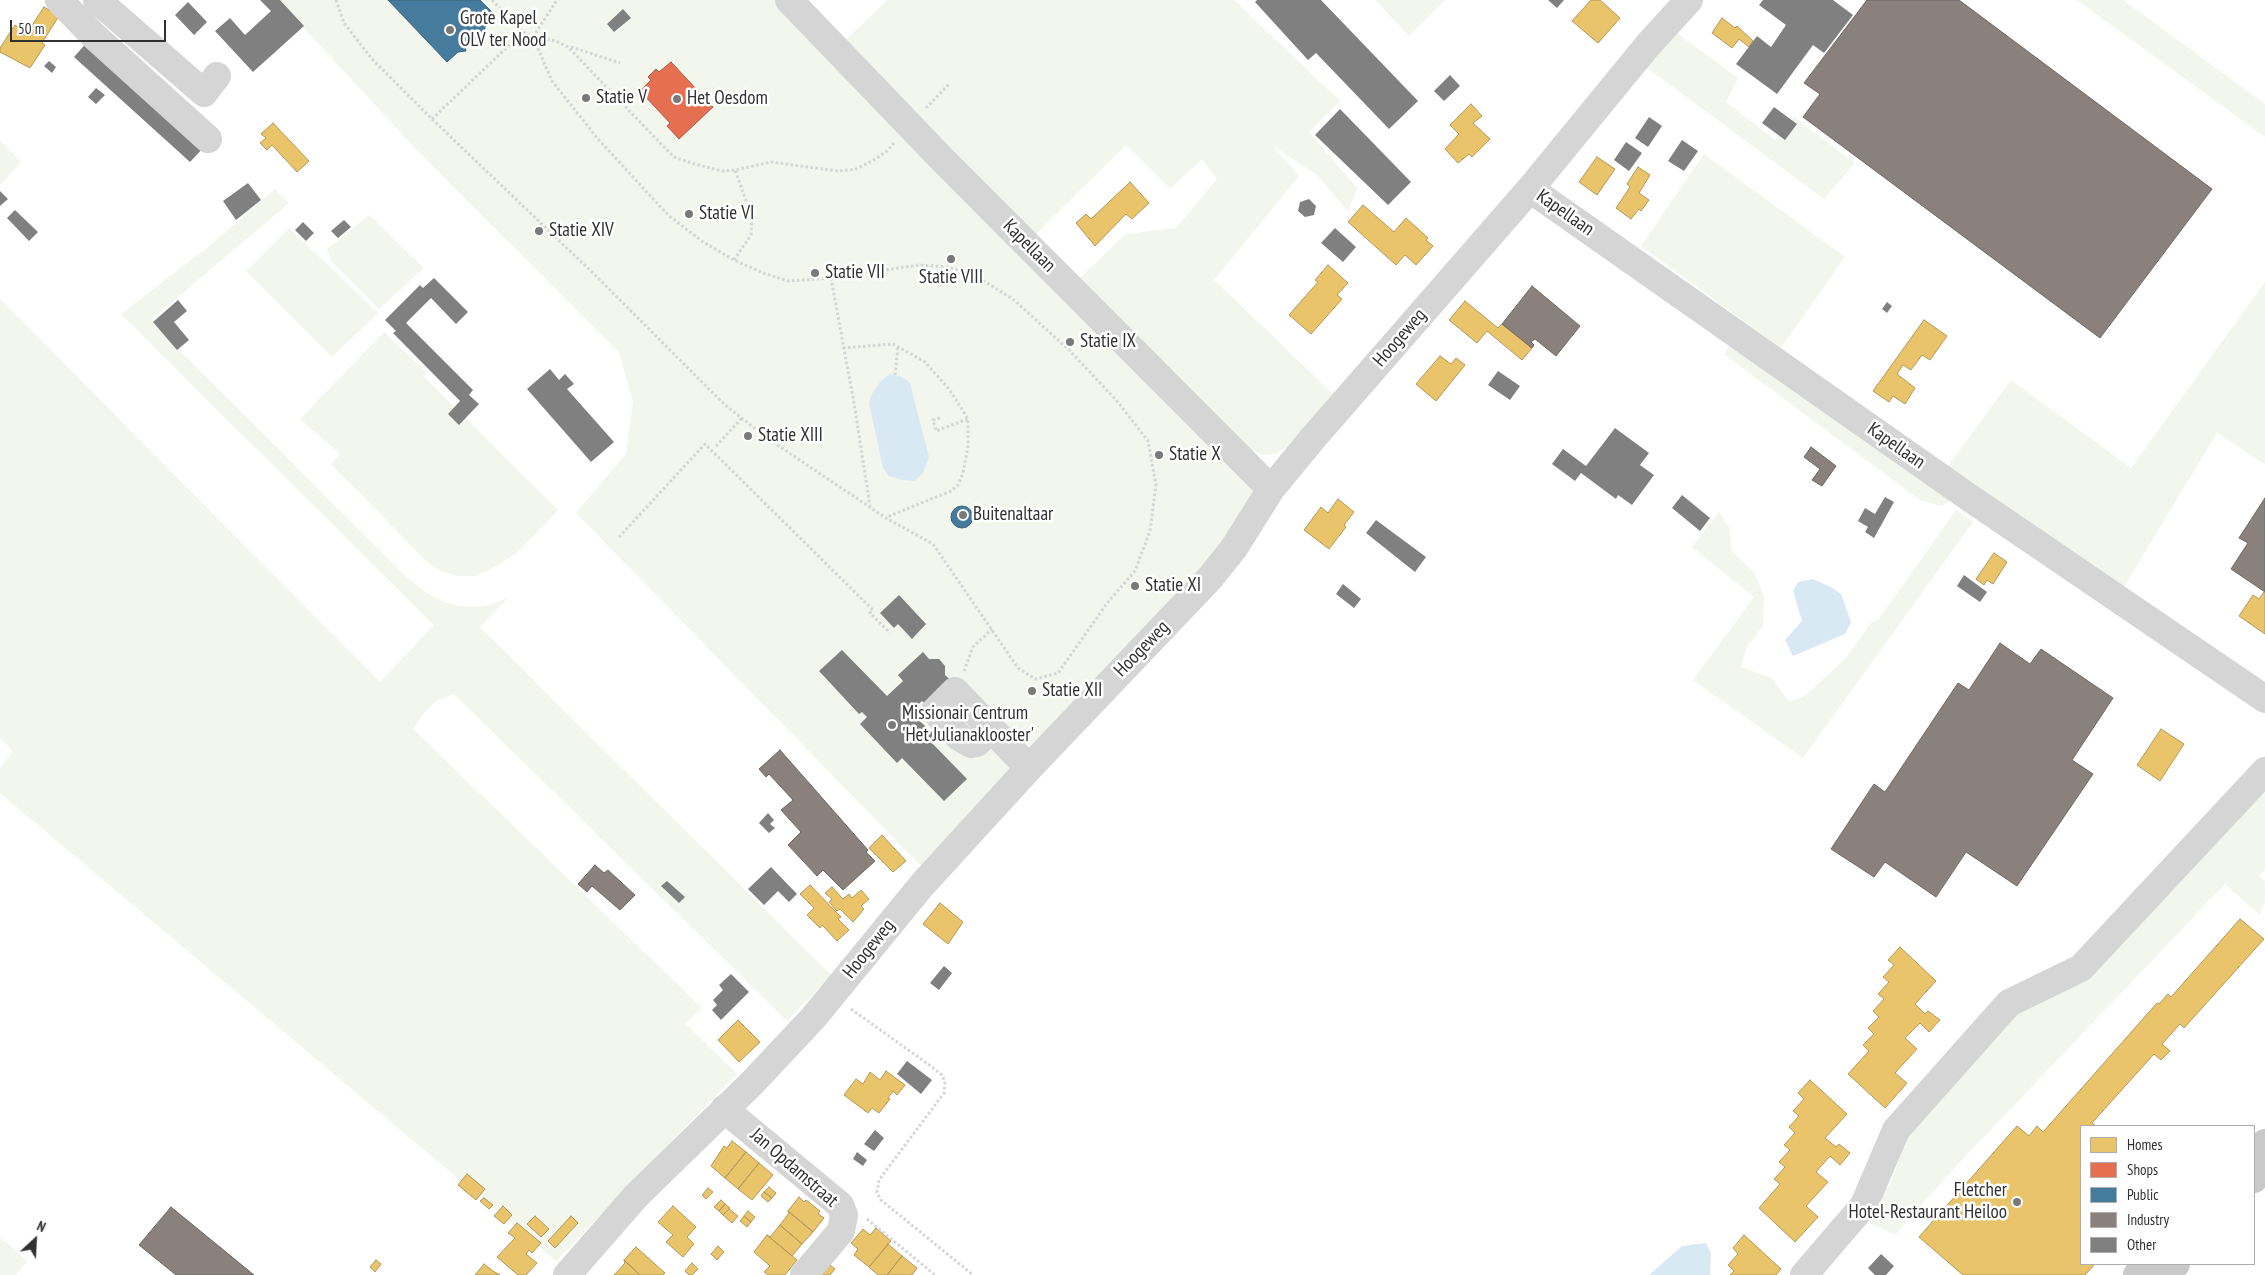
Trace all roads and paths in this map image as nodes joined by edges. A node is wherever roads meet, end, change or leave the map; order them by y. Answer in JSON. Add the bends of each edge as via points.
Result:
{"nodes":[{"id":1,"x":59,"y":0,"type":"edge"},
{"id":2,"x":97,"y":0,"type":"edge"},
{"id":3,"x":336,"y":0,"type":"edge"},
{"id":4,"x":492,"y":0,"type":"edge"},
{"id":5,"x":557,"y":0,"type":"edge"},
{"id":6,"x":789,"y":0,"type":"edge"},
{"id":7,"x":1689,"y":0,"type":"edge"},
{"id":8,"x":523,"y":32,"type":"junction"},
{"id":9,"x":532,"y":37,"type":"junction"},
{"id":10,"x":568,"y":46,"type":"junction"},
{"id":11,"x":620,"y":63,"type":"dead end"},
{"id":12,"x":217,"y":76,"type":"dead end"},
{"id":13,"x":949,"y":84,"type":"dead end"},
{"id":14,"x":432,"y":119,"type":"junction"},
{"id":15,"x":916,"y":119,"type":"junction"},
{"id":16,"x":208,"y":140,"type":"dead end"},
{"id":17,"x":735,"y":170,"type":"junction"},
{"id":18,"x":1530,"y":188,"type":"junction"},
{"id":19,"x":734,"y":260,"type":"junction"},
{"id":20,"x":831,"y":278,"type":"junction"},
{"id":21,"x":843,"y":348,"type":"junction"},
{"id":22,"x":898,"y":348,"type":"junction"},
{"id":23,"x":895,"y":375,"type":"dead end"},
{"id":24,"x":742,"y":418,"type":"junction"},
{"id":25,"x":940,"y":418,"type":"dead end"},
{"id":26,"x":968,"y":419,"type":"junction"},
{"id":27,"x":716,"y":446,"type":"dead end"},
{"id":28,"x":1271,"y":489,"type":"junction"},
{"id":29,"x":870,"y":506,"type":"junction"},
{"id":30,"x":886,"y":518,"type":"junction"},
{"id":31,"x":619,"y":537,"type":"dead end"},
{"id":32,"x":992,"y":628,"type":"junction"},
{"id":33,"x":890,"y":633,"type":"dead end"},
{"id":34,"x":955,"y":691,"type":"joint"},
{"id":35,"x":2265,"y":699,"type":"edge"},
{"id":36,"x":1029,"y":768,"type":"junction"},
{"id":37,"x":2265,"y":771,"type":"edge"},
{"id":38,"x":832,"y":996,"type":"junction"},
{"id":39,"x":724,"y":1109,"type":"junction"},
{"id":40,"x":2265,"y":1143,"type":"edge"},
{"id":41,"x":2255,"y":1153,"type":"edge"},
{"id":42,"x":2265,"y":1166,"type":"edge"},
{"id":43,"x":2255,"y":1178,"type":"edge"},
{"id":44,"x":844,"y":1215,"type":"junction"},
{"id":45,"x":2147,"y":1265,"type":"edge"},
{"id":46,"x":2175,"y":1265,"type":"edge"},
{"id":47,"x":567,"y":1275,"type":"edge"},
{"id":48,"x":805,"y":1275,"type":"edge"},
{"id":49,"x":935,"y":1275,"type":"edge"},
{"id":50,"x":973,"y":1275,"type":"edge"},
{"id":51,"x":1804,"y":1275,"type":"edge"},
{"id":52,"x":2137,"y":1275,"type":"edge"},
{"id":53,"x":2165,"y":1275,"type":"edge"}],
"edges":[{"from":1,"to":16,"type":"street"},
{"from":2,"to":12,"type":"street","via":[[204,92]]},
{"from":3,"to":14,"type":"path","via":[[344,23],[372,59]]},
{"from":4,"to":8,"type":"path"},
{"from":5,"to":9,"type":"path"},
{"from":6,"to":15,"type":"street","name":"Kapellaan"},
{"from":7,"to":18,"type":"street","name":"Hoogeweg"},
{"from":8,"to":9,"type":"path"},
{"from":8,"to":14,"type":"path"},
{"from":9,"to":10,"type":"path"},
{"from":9,"to":19,"type":"path","via":[[552,81],[598,139],[668,215],[703,242]]},
{"from":10,"to":11,"type":"path"},
{"from":10,"to":17,"type":"path","via":[[674,157],[722,171]]},
{"from":13,"to":15,"type":"path"},
{"from":14,"to":24,"type":"path"},
{"from":15,"to":17,"type":"path","via":[[886,152],[856,169],[820,170],[771,162]]},
{"from":15,"to":28,"type":"street","name":"Kapellaan"},
{"from":17,"to":19,"type":"path","via":[[752,217],[751,235]]},
{"from":18,"to":28,"type":"street","name":"Hoogeweg"},
{"from":18,"to":35,"type":"street","name":"Kapellaan","via":[[1967,496]]},
{"from":19,"to":20,"type":"path","via":[[788,281]]},
{"from":20,"to":21,"type":"path"},
{"from":20,"to":32,"type":"path","via":[[920,265],[948,267],[976,276],[1014,300],[1070,351],[1117,401],[1148,442],[1156,485],[1150,532],[1136,571],[1108,602],[1058,673],[1035,679],[1026,674],[1018,668]]},
{"from":21,"to":22,"type":"path","via":[[893,344]]},
{"from":21,"to":29,"type":"path"},
{"from":22,"to":23,"type":"path"},
{"from":22,"to":26,"type":"path","via":[[925,362],[949,389]]},
{"from":24,"to":27,"type":"path"},
{"from":24,"to":29,"type":"path"},
{"from":25,"to":26,"type":"path","via":[[933,420],[936,431]]},
{"from":26,"to":30,"type":"path","via":[[968,446],[958,485],[951,492]]},
{"from":28,"to":36,"type":"street","name":"Hoogeweg","via":[[1234,548],[1210,578]]},
{"from":29,"to":30,"type":"path"},
{"from":30,"to":32,"type":"path","via":[[933,544]]},
{"from":31,"to":33,"type":"path","via":[[705,444],[873,610],[870,613]]},
{"from":32,"to":34,"type":"path","via":[[973,647]]},
{"from":34,"to":36,"type":"street"},
{"from":36,"to":38,"type":"street","name":"Hoogeweg","via":[[922,885]]},
{"from":37,"to":51,"type":"street","via":[[2081,968],[2009,1003],[1896,1130],[1864,1205]]},
{"from":38,"to":39,"type":"street","name":"Hoogeweg"},
{"from":38,"to":50,"type":"path","via":[[942,1075],[944,1093],[879,1180],[877,1192],[880,1200]]},
{"from":39,"to":44,"type":"street","name":"Jan Opdamstraat","via":[[840,1205]]},
{"from":39,"to":47,"type":"street","name":"Hoogeweg","via":[[636,1196]]},
{"from":40,"to":41,"type":"main road"},
{"from":42,"to":43,"type":"main road"},
{"from":44,"to":48,"type":"street","via":[[841,1231]]},
{"from":44,"to":49,"type":"path","name":"Jan Opdamstraat","via":[[866,1219]]},
{"from":45,"to":52,"type":"main road"},
{"from":46,"to":53,"type":"main road"}]}
